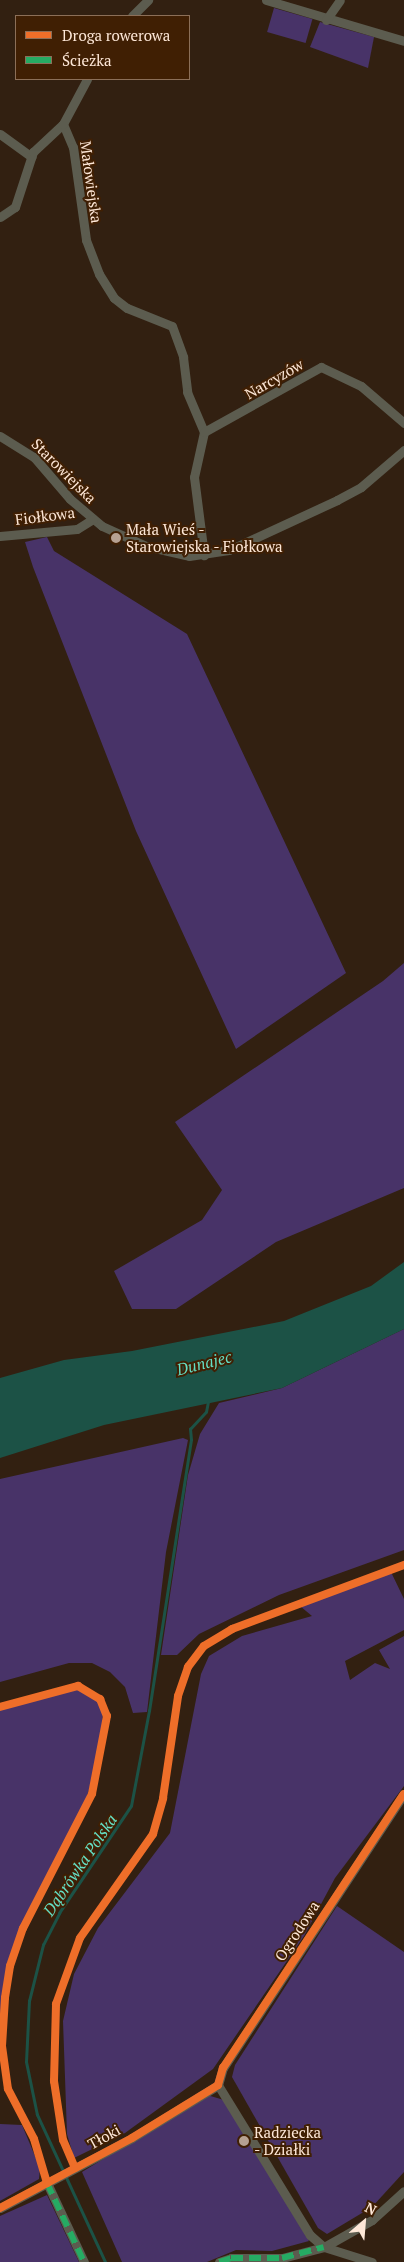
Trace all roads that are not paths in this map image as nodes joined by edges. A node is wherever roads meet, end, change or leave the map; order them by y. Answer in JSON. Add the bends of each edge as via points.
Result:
{"nodes":[{"id":1,"x":148,"y":0,"type":"edge"},
{"id":2,"x":266,"y":0,"type":"edge"},
{"id":3,"x":340,"y":0,"type":"edge"},
{"id":4,"x":133,"y":15,"type":"edge"},
{"id":5,"x":326,"y":20,"type":"junction"},
{"id":6,"x":404,"y":41,"type":"edge"},
{"id":7,"x":86,"y":80,"type":"edge"},
{"id":8,"x":63,"y":124,"type":"junction"},
{"id":9,"x":0,"y":134,"type":"edge"},
{"id":10,"x":32,"y":157,"type":"junction"},
{"id":11,"x":0,"y":216,"type":"edge"},
{"id":12,"x":404,"y":424,"type":"edge"},
{"id":13,"x":204,"y":432,"type":"junction"},
{"id":14,"x":0,"y":436,"type":"edge"},
{"id":15,"x":404,"y":451,"type":"edge"},
{"id":16,"x":93,"y":519,"type":"junction"},
{"id":17,"x":0,"y":536,"type":"edge"},
{"id":18,"x":204,"y":555,"type":"junction"},
{"id":19,"x":404,"y":1794,"type":"edge"},
{"id":20,"x":218,"y":2085,"type":"junction"},
{"id":21,"x":50,"y":2182,"type":"junction"},
{"id":22,"x":404,"y":2191,"type":"edge"},
{"id":23,"x":0,"y":2208,"type":"edge"},
{"id":24,"x":324,"y":2247,"type":"junction"},
{"id":25,"x":84,"y":2262,"type":"edge"},
{"id":26,"x":219,"y":2262,"type":"edge"},
{"id":27,"x":372,"y":2262,"type":"edge"}],
"edges":[{"from":1,"to":4,"type":"street"},
{"from":2,"to":5,"type":"street"},
{"from":3,"to":5,"type":"street"},
{"from":5,"to":6,"type":"street"},
{"from":7,"to":8,"type":"street"},
{"from":8,"to":10,"type":"street","via":[[54,129]]},
{"from":8,"to":13,"type":"street","name":"Małowiejska","via":[[73,147],[86,240],[99,274],[114,298],[127,308],[172,326],[183,357],[187,392]]},
{"from":9,"to":10,"type":"street"},
{"from":10,"to":11,"type":"street","via":[[15,207]]},
{"from":12,"to":13,"type":"street","name":"Narcyzów","via":[[361,386],[321,367]]},
{"from":13,"to":18,"type":"street","via":[[194,477]]},
{"from":14,"to":16,"type":"street","name":"Starowiejska","via":[[34,457]]},
{"from":15,"to":18,"type":"street","name":"Starowiejska","via":[[361,487],[337,500],[228,550]]},
{"from":16,"to":17,"type":"street","name":"Fiołkowa","via":[[78,529]]},
{"from":16,"to":18,"type":"street","name":"Starowiejska","via":[[154,549]]},
{"from":19,"to":20,"type":"street","name":"Ogrodowa","via":[[223,2068]]},
{"from":20,"to":21,"type":"street","name":"Tłoki"},
{"from":20,"to":24,"type":"street","via":[[305,2228]]},
{"from":21,"to":23,"type":"street","name":"Tłoki"},
{"from":21,"to":25,"type":"street"},
{"from":22,"to":24,"type":"street","via":[[372,2220]]},
{"from":24,"to":26,"type":"street","via":[[282,2258],[232,2258]]},
{"from":24,"to":27,"type":"street"}]}
